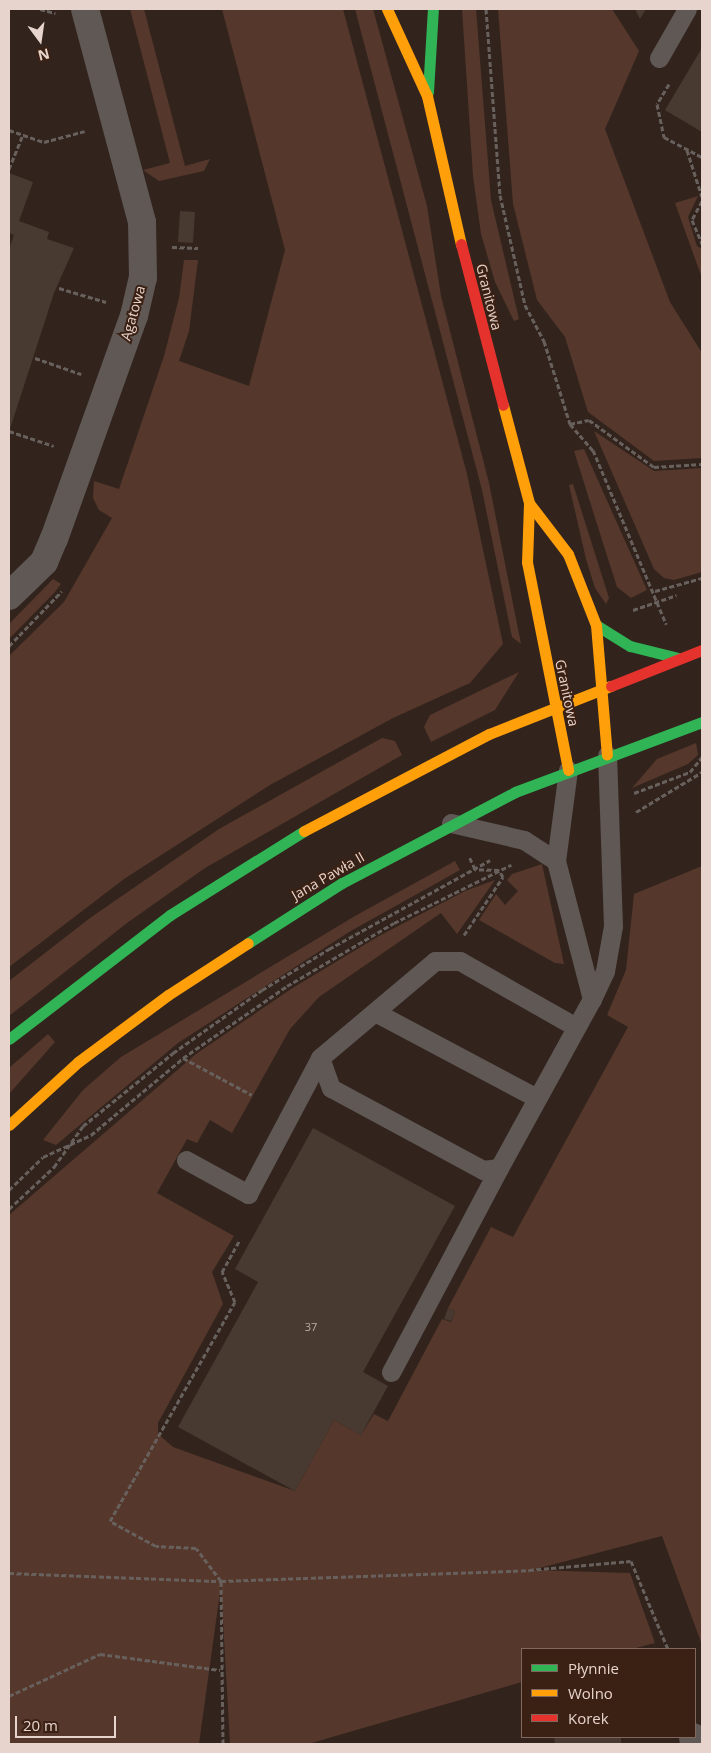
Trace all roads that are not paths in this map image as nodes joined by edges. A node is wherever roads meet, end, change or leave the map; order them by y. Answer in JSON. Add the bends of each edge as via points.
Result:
{"nodes":[{"id":1,"x":85,"y":9,"type":"edge"},
{"id":2,"x":387,"y":9,"type":"edge"},
{"id":3,"x":434,"y":9,"type":"edge"},
{"id":4,"x":686,"y":9,"type":"edge"},
{"id":5,"x":659,"y":58,"type":"dead end"},
{"id":6,"x":427,"y":96,"type":"junction"},
{"id":7,"x":528,"y":503,"type":"junction"},
{"id":8,"x":9,"y":596,"type":"edge"},
{"id":9,"x":596,"y":625,"type":"junction"},
{"id":10,"x":702,"y":650,"type":"edge"},
{"id":11,"x":678,"y":658,"type":"junction"},
{"id":12,"x":600,"y":687,"type":"junction"},
{"id":13,"x":554,"y":706,"type":"junction"},
{"id":14,"x":702,"y":722,"type":"edge"},
{"id":15,"x":607,"y":755,"type":"junction"},
{"id":16,"x":568,"y":770,"type":"junction"},
{"id":17,"x":451,"y":823,"type":"junction"},
{"id":18,"x":556,"y":861,"type":"junction"},
{"id":19,"x":592,"y":1000,"type":"junction"},
{"id":20,"x":375,"y":1012,"type":"junction"},
{"id":21,"x":576,"y":1027,"type":"junction"},
{"id":22,"x":9,"y":1039,"type":"edge"},
{"id":23,"x":320,"y":1058,"type":"junction"},
{"id":24,"x":537,"y":1098,"type":"junction"},
{"id":25,"x":9,"y":1125,"type":"edge"},
{"id":26,"x":186,"y":1160,"type":"dead end"},
{"id":27,"x":499,"y":1168,"type":"junction"},
{"id":28,"x":391,"y":1372,"type":"dead end"}],
"edges":[{"from":1,"to":8,"type":"street","name":"Agatowa","via":[[142,222],[143,278],[134,316],[48,554]]},
{"from":2,"to":6,"type":"main road","name":"Granitowa"},
{"from":3,"to":6,"type":"main road","name":"Granitowa"},
{"from":4,"to":5,"type":"lane"},
{"from":6,"to":7,"type":"main road","name":"Granitowa","via":[[470,284]]},
{"from":7,"to":9,"type":"main road","name":"Granitowa","via":[[568,554]]},
{"from":7,"to":13,"type":"main road","name":"Granitowa","via":[[527,562]]},
{"from":9,"to":11,"type":"main road","via":[[630,646]]},
{"from":9,"to":12,"type":"main road","name":"Granitowa"},
{"from":10,"to":11,"type":"main road"},
{"from":11,"to":12,"type":"main road"},
{"from":12,"to":13,"type":"main road"},
{"from":12,"to":15,"type":"main road","name":"Granitowa"},
{"from":13,"to":16,"type":"main road","name":"Granitowa"},
{"from":13,"to":22,"type":"main road","via":[[425,765],[238,870],[104,963]]},
{"from":14,"to":15,"type":"main road","name":"Jana Pawła II"},
{"from":15,"to":16,"type":"main road","name":"Jana Pawła II"},
{"from":15,"to":19,"type":"lane","via":[[613,926],[605,971]]},
{"from":16,"to":17,"type":"main road","name":"Jana Pawła II"},
{"from":16,"to":18,"type":"lane"},
{"from":17,"to":18,"type":"lane","via":[[524,840]]},
{"from":17,"to":25,"type":"main road","name":"Jana Pawła II","via":[[334,888],[168,995],[78,1062]]},
{"from":18,"to":19,"type":"lane"},
{"from":19,"to":21,"type":"lane"},
{"from":20,"to":21,"type":"lane","via":[[435,961],[460,961]]},
{"from":20,"to":23,"type":"lane"},
{"from":20,"to":24,"type":"lane"},
{"from":21,"to":24,"type":"lane"},
{"from":23,"to":26,"type":"lane","via":[[248,1194]]},
{"from":23,"to":27,"type":"lane","via":[[331,1088],[483,1170]]},
{"from":24,"to":27,"type":"lane"},
{"from":27,"to":28,"type":"lane"}]}
